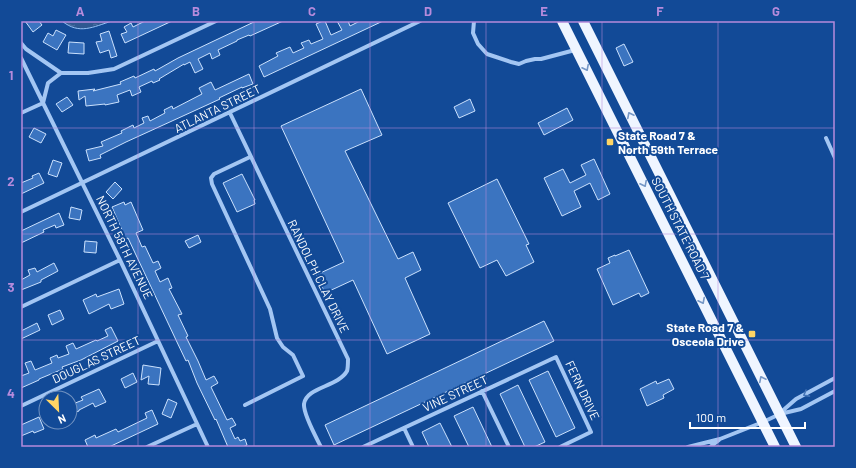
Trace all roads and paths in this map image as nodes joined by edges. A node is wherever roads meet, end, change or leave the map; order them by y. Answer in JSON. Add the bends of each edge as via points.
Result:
{"nodes":[{"id":1,"x":216,"y":21,"type":"edge"},
{"id":2,"x":420,"y":21,"type":"edge"},
{"id":3,"x":474,"y":21,"type":"edge"},
{"id":4,"x":562,"y":21,"type":"edge"},
{"id":5,"x":583,"y":21,"type":"edge"},
{"id":6,"x":21,"y":43,"type":"edge"},
{"id":7,"x":576,"y":49,"type":"junction"},
{"id":8,"x":21,"y":58,"type":"edge"},
{"id":9,"x":61,"y":73,"type":"junction"},
{"id":10,"x":43,"y":103,"type":"junction"},
{"id":11,"x":21,"y":113,"type":"edge"},
{"id":12,"x":230,"y":113,"type":"junction"},
{"id":13,"x":826,"y":138,"type":"dead end"},
{"id":14,"x":250,"y":157,"type":"junction"},
{"id":15,"x":835,"y":158,"type":"edge"},
{"id":16,"x":83,"y":183,"type":"junction"},
{"id":17,"x":21,"y":212,"type":"edge"},
{"id":18,"x":120,"y":260,"type":"junction"},
{"id":19,"x":21,"y":307,"type":"edge"},
{"id":20,"x":158,"y":341,"type":"junction"},
{"id":21,"x":556,"y":357,"type":"joint"},
{"id":22,"x":835,"y":378,"type":"edge"},
{"id":23,"x":482,"y":391,"type":"junction"},
{"id":24,"x":835,"y":391,"type":"edge"},
{"id":25,"x":245,"y":405,"type":"dead end"},
{"id":26,"x":21,"y":406,"type":"edge"},
{"id":27,"x":780,"y":414,"type":"junction"},
{"id":28,"x":763,"y":422,"type":"junction"},
{"id":29,"x":197,"y":424,"type":"junction"},
{"id":30,"x":404,"y":428,"type":"junction"},
{"id":31,"x":720,"y":439,"type":"junction"},
{"id":32,"x":147,"y":447,"type":"edge"},
{"id":33,"x":208,"y":447,"type":"edge"},
{"id":34,"x":321,"y":447,"type":"edge"},
{"id":35,"x":363,"y":447,"type":"edge"},
{"id":36,"x":413,"y":447,"type":"edge"},
{"id":37,"x":509,"y":447,"type":"edge"},
{"id":38,"x":560,"y":447,"type":"edge"},
{"id":39,"x":688,"y":447,"type":"edge"},
{"id":40,"x":710,"y":447,"type":"edge"},
{"id":41,"x":775,"y":447,"type":"edge"},
{"id":42,"x":796,"y":447,"type":"edge"}],
"edges":[{"from":1,"to":9,"type":"street","via":[[114,69],[88,73]]},
{"from":2,"to":12,"type":"street","name":"ATLANTA STREET"},
{"from":3,"to":7,"type":"street","via":[[473,33],[478,44],[487,54],[510,62],[519,64]]},
{"from":4,"to":7,"type":"main road","name":"SOUTH STATE ROAD 7"},
{"from":27,"to":5,"type":"main road","name":"SOUTH STATE ROAD 7","one_way":true},
{"from":6,"to":9,"type":"street"},
{"from":7,"to":28,"type":"main road","name":"SOUTH STATE ROAD 7","one_way":true},
{"from":8,"to":10,"type":"street","name":"NORTH 58TH AVENUE"},
{"from":9,"to":10,"type":"street","via":[[48,83]]},
{"from":10,"to":11,"type":"street"},
{"from":10,"to":16,"type":"street","name":"NORTH 58TH AVENUE"},
{"from":12,"to":14,"type":"street","name":"RANDOLPH CLAY DRIVE"},
{"from":12,"to":16,"type":"street","name":"ATLANTA STREET"},
{"from":13,"to":15,"type":"street"},
{"from":14,"to":25,"type":"street","via":[[214,174],[211,178],[212,184],[270,309],[277,338],[293,355],[303,376]]},
{"from":14,"to":34,"type":"street","name":"RANDOLPH CLAY DRIVE","via":[[348,359],[347,370],[340,379],[309,394],[304,403],[305,412]]},
{"from":16,"to":17,"type":"street","name":"ATLANTA STREET"},
{"from":16,"to":18,"type":"street","name":"NORTH 58TH AVENUE"},
{"from":18,"to":19,"type":"street"},
{"from":18,"to":20,"type":"street","name":"NORTH 58TH AVENUE"},
{"from":20,"to":26,"type":"street","name":"DOUGLAS STREET"},
{"from":20,"to":29,"type":"street","name":"NORTH 58TH AVENUE"},
{"from":21,"to":23,"type":"street","name":"VINE STREET"},
{"from":21,"to":38,"type":"street","name":"FERN DRIVE","via":[[591,432]]},
{"from":22,"to":27,"type":"street","one_way":true,"via":[[796,399]]},
{"from":23,"to":30,"type":"street","name":"VINE STREET"},
{"from":23,"to":37,"type":"street"},
{"from":24,"to":27,"type":"street","via":[[801,409]]},
{"from":27,"to":28,"type":"street"},
{"from":27,"to":42,"type":"main road","name":"SOUTH STATE ROAD 7"},
{"from":28,"to":31,"type":"street"},
{"from":28,"to":41,"type":"main road","name":"SOUTH STATE ROAD 7"},
{"from":29,"to":32,"type":"street"},
{"from":29,"to":33,"type":"street","name":"NORTH 58TH AVENUE"},
{"from":30,"to":35,"type":"street","name":"VINE STREET"},
{"from":30,"to":36,"type":"street"},
{"from":31,"to":39,"type":"street"},
{"from":31,"to":40,"type":"street"}]}
